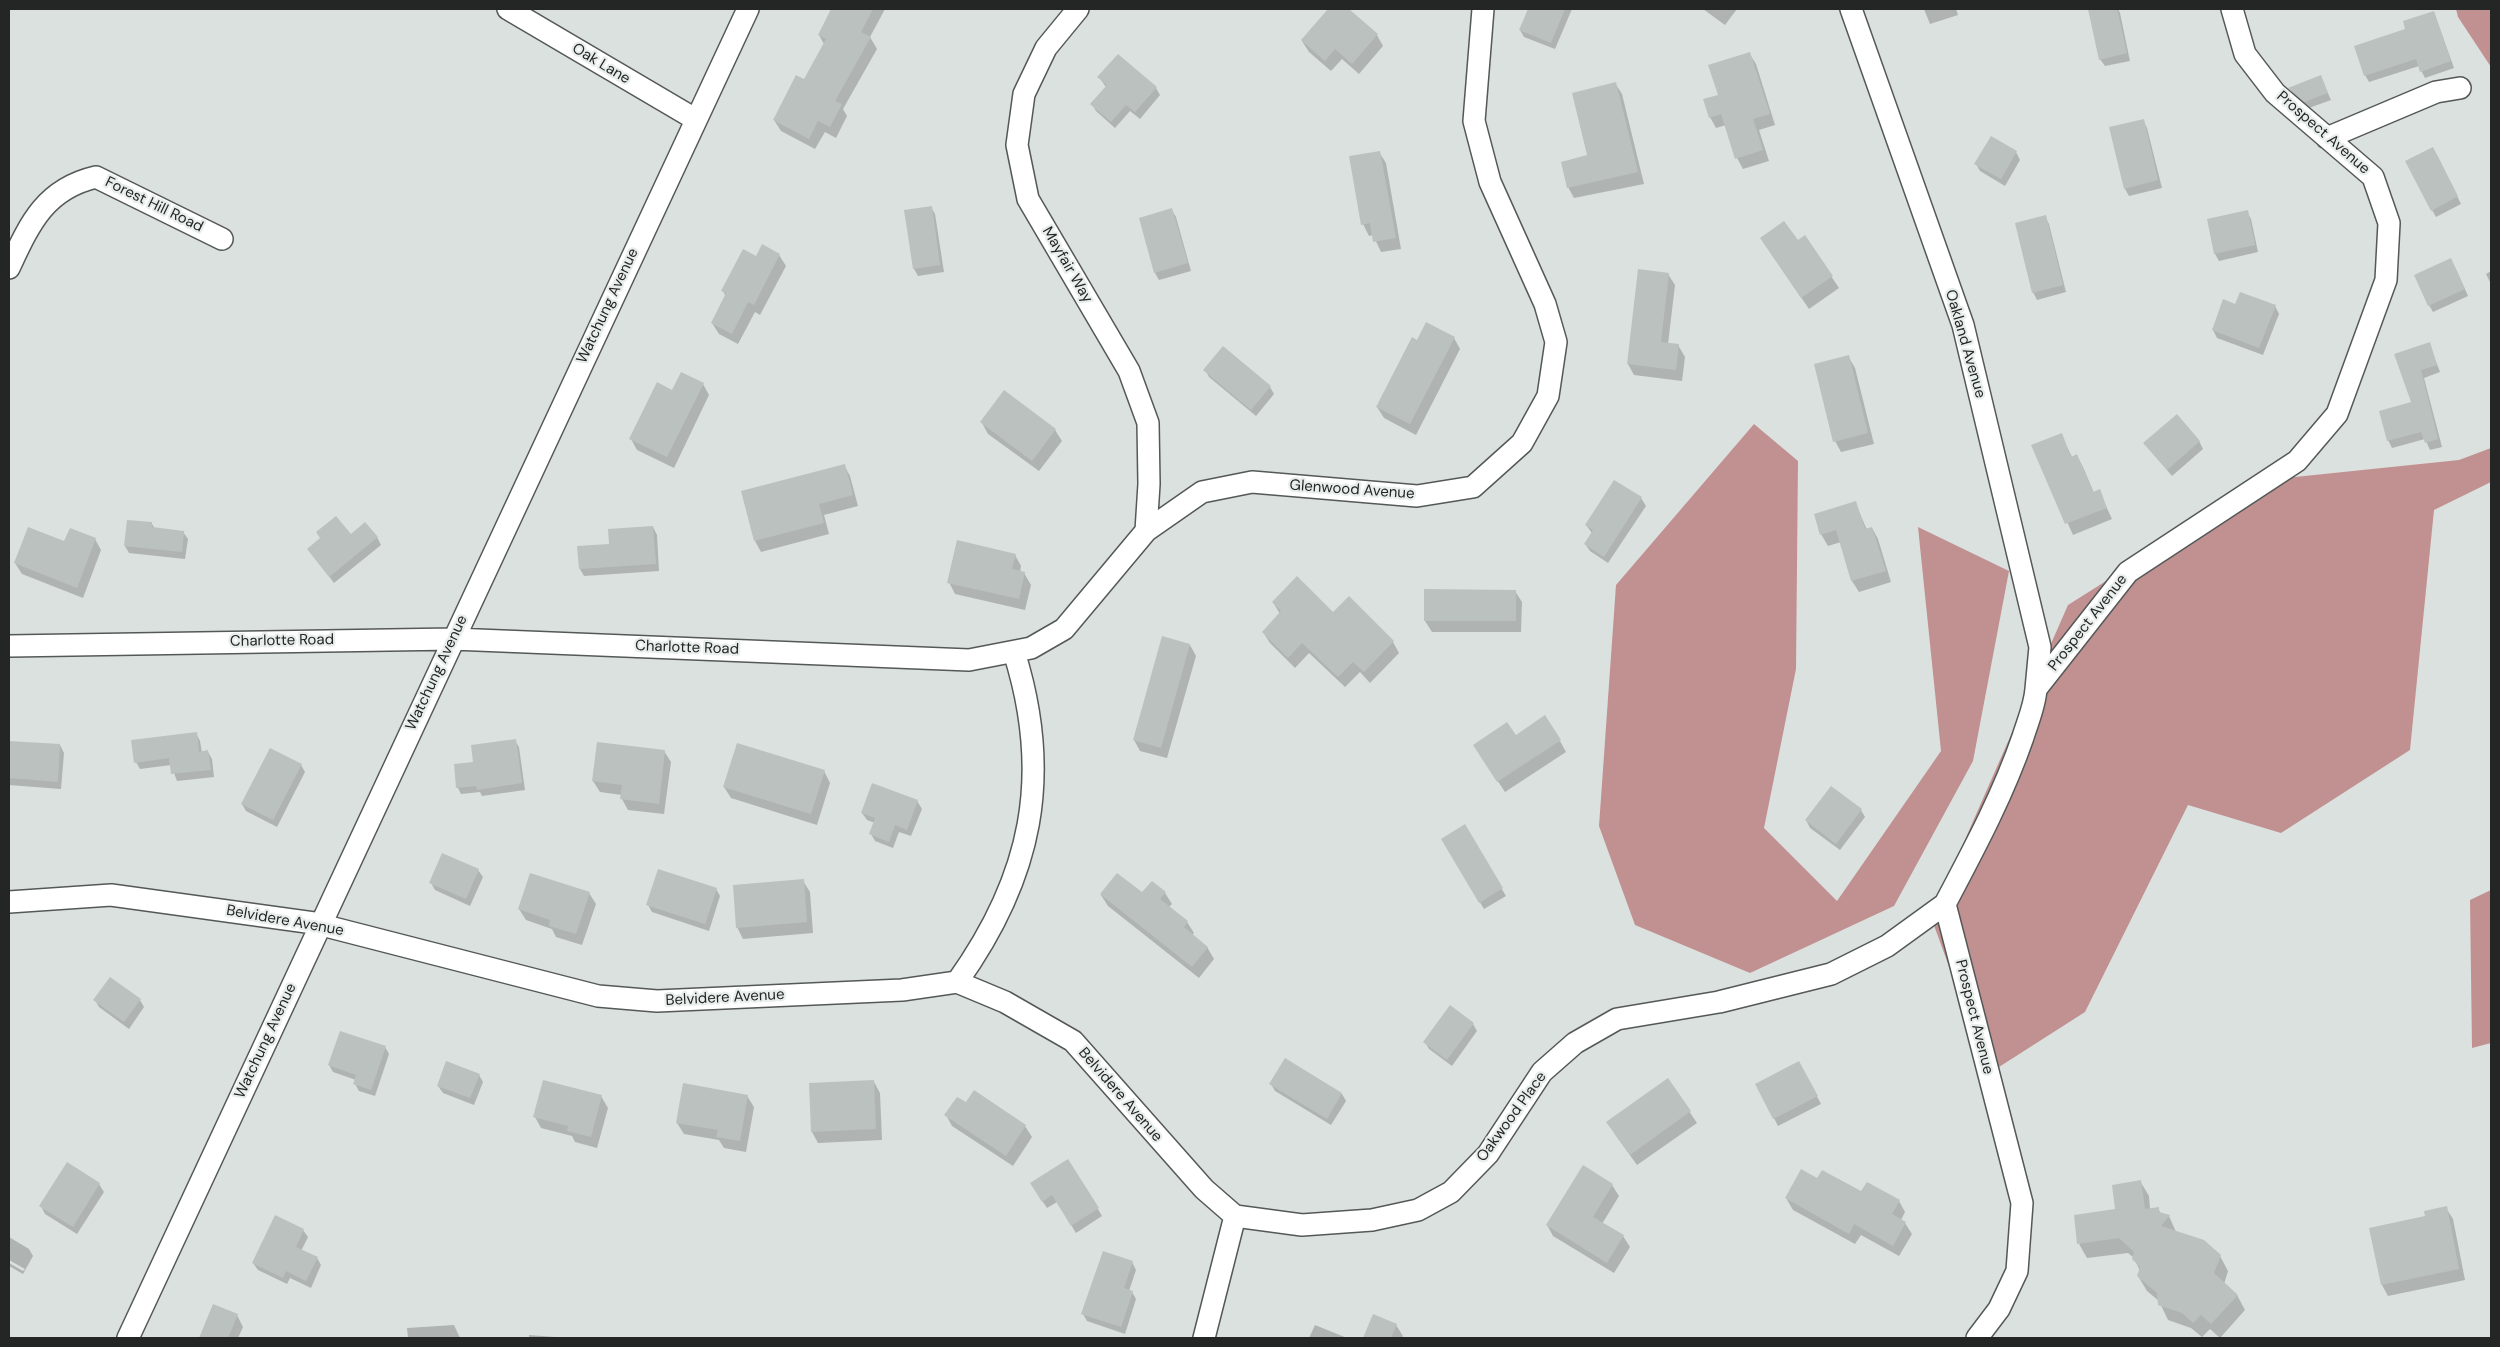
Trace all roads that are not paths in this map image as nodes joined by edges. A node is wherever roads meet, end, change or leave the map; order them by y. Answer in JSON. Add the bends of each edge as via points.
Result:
{"nodes":[{"id":1,"x":508,"y":9,"type":"edge"},
{"id":2,"x":748,"y":9,"type":"edge"},
{"id":3,"x":1078,"y":9,"type":"edge"},
{"id":4,"x":1483,"y":9,"type":"edge"},
{"id":5,"x":1851,"y":9,"type":"edge"},
{"id":6,"x":2232,"y":9,"type":"edge"},
{"id":7,"x":2460,"y":88,"type":"dead end"},
{"id":8,"x":695,"y":119,"type":"junction"},
{"id":9,"x":2327,"y":138,"type":"junction"},
{"id":10,"x":222,"y":239,"type":"dead end"},
{"id":11,"x":9,"y":268,"type":"edge"},
{"id":12,"x":1146,"y":531,"type":"junction"},
{"id":13,"x":453,"y":639,"type":"junction"},
{"id":14,"x":9,"y":646,"type":"edge"},
{"id":15,"x":1014,"y":652,"type":"junction"},
{"id":16,"x":2036,"y":689,"type":"junction"},
{"id":17,"x":9,"y":902,"type":"edge"},
{"id":18,"x":1946,"y":904,"type":"junction"},
{"id":19,"x":320,"y":925,"type":"junction"},
{"id":20,"x":957,"y":982,"type":"junction"},
{"id":21,"x":1235,"y":1216,"type":"junction"},
{"id":22,"x":128,"y":1338,"type":"edge"},
{"id":23,"x":1204,"y":1338,"type":"edge"},
{"id":24,"x":1977,"y":1338,"type":"edge"}],
"edges":[{"from":1,"to":8,"type":"street","name":"Oak Lane"},
{"from":2,"to":8,"type":"street","name":"Watchung Avenue"},
{"from":3,"to":12,"type":"street","name":"Mayfair Way","via":[[1046,48],[1024,94],[1017,145],[1028,199],[1129,371],[1148,423]]},
{"from":4,"to":12,"type":"street","name":"Glenwood Avenue","via":[[1474,121],[1490,182],[1545,304],[1556,342],[1548,396],[1522,443],[1472,487],[1417,496],[1252,482],[1202,492]]},
{"from":5,"to":16,"type":"street","name":"Oakland Avenue","via":[[1963,325],[2040,647]]},
{"from":6,"to":9,"type":"street","name":"Prospect Avenue","via":[[2245,54],[2275,92]]},
{"from":7,"to":9,"type":"street","via":[[2436,92]]},
{"from":8,"to":13,"type":"street","name":"Watchung Avenue"},
{"from":9,"to":16,"type":"street","name":"Prospect Avenue","via":[[2373,177],[2390,223],[2386,280],[2337,414],[2297,461],[2128,572]]},
{"from":10,"to":11,"type":"street","name":"Forest Hill Road","via":[[96,177],[60,190],[29,225]]},
{"from":12,"to":15,"type":"street","name":"Glenwood Avenue","via":[[1064,629],[1031,648]]},
{"from":13,"to":14,"type":"street","name":"Charlotte Road"},
{"from":13,"to":15,"type":"street","name":"Charlotte Road","via":[[969,660]]},
{"from":13,"to":19,"type":"street","name":"Watchung Avenue"},
{"from":15,"to":20,"type":"street","via":[[1029,712],[1033,748],[1030,818],[1012,887],[980,950]]},
{"from":16,"to":18,"type":"street","name":"Prospect Avenue","via":[[2018,750],[1991,818]]},
{"from":17,"to":19,"type":"street","name":"Belvidere Avenue","via":[[111,895]]},
{"from":18,"to":21,"type":"street","name":"Oakwood Place","via":[[1887,946],[1831,974],[1719,1002],[1617,1019],[1575,1043],[1542,1072],[1488,1154],[1451,1192],[1418,1210],[1372,1220],[1302,1225]]},
{"from":18,"to":24,"type":"street","name":"Prospect Avenue","via":[[2022,1203],[2017,1270],[1999,1308]]},
{"from":19,"to":20,"type":"street","name":"Belvidere Avenue","via":[[598,996],[658,1001],[902,990]]},
{"from":19,"to":22,"type":"street","name":"Watchung Avenue"},
{"from":20,"to":21,"type":"street","name":"Belvidere Avenue","via":[[1005,1002],[1073,1041],[1204,1189]]},
{"from":21,"to":23,"type":"street"}]}
